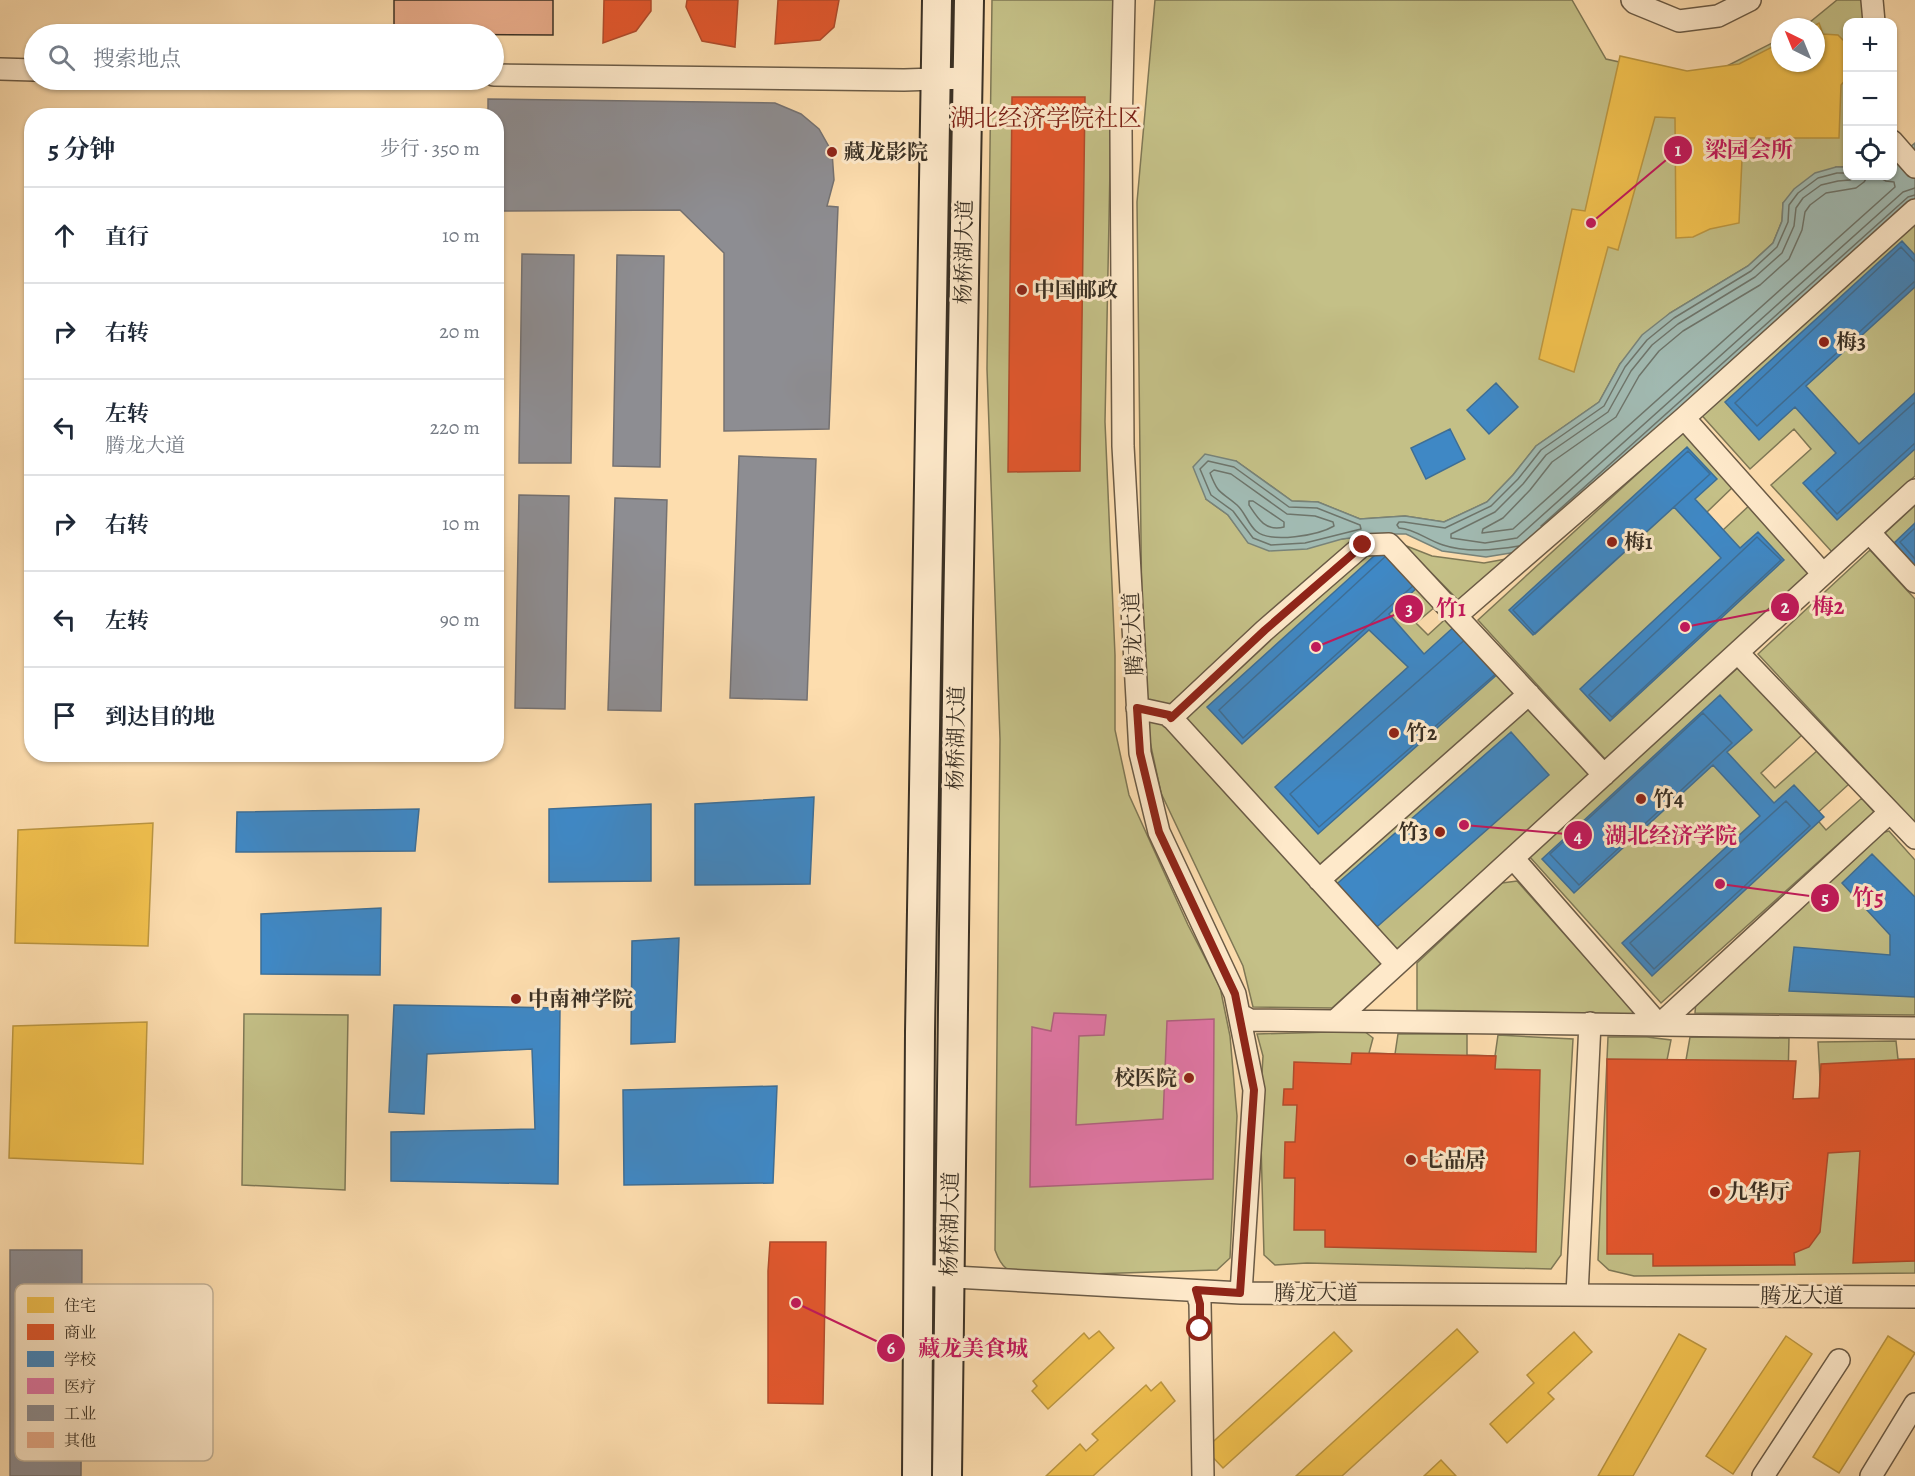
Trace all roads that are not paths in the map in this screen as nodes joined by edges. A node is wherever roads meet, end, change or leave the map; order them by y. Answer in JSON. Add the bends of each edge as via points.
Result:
{"nodes":[{"id":1,"x":937,"y":0,"type":"edge"},
{"id":2,"x":969,"y":0,"type":"edge"},
{"id":3,"x":1124,"y":0,"type":"edge"},
{"id":4,"x":1632,"y":0,"type":"edge"},
{"id":5,"x":1750,"y":0,"type":"edge"},
{"id":6,"x":1872,"y":0,"type":"edge"},
{"id":7,"x":1874,"y":18,"type":"edge"},
{"id":8,"x":0,"y":69,"type":"edge"},
{"id":9,"x":24,"y":70,"type":"edge"},
{"id":10,"x":504,"y":75,"type":"edge"},
{"id":11,"x":967,"y":78,"type":"junction"},
{"id":12,"x":936,"y":79,"type":"junction"},
{"id":13,"x":1897,"y":147,"type":"edge"},
{"id":14,"x":1915,"y":167,"type":"edge"},
{"id":15,"x":1915,"y":210,"type":"edge"},
{"id":16,"x":1684,"y":418,"type":"junction"},
{"id":17,"x":1915,"y":490,"type":"edge"},
{"id":18,"x":1869,"y":532,"type":"junction"},
{"id":19,"x":1823,"y":574,"type":"junction"},
{"id":20,"x":1915,"y":582,"type":"edge"},
{"id":21,"x":1456,"y":616,"type":"junction"},
{"id":22,"x":1738,"y":653,"type":"junction"},
{"id":23,"x":1529,"y":694,"type":"junction"},
{"id":24,"x":1137,"y":708,"type":"junction"},
{"id":25,"x":1171,"y":718,"type":"junction"},
{"id":26,"x":1604,"y":775,"type":"junction"},
{"id":27,"x":1890,"y":812,"type":"junction"},
{"id":28,"x":1915,"y":838,"type":"edge"},
{"id":29,"x":1513,"y":858,"type":"junction"},
{"id":30,"x":1320,"y":880,"type":"junction"},
{"id":31,"x":1396,"y":964,"type":"junction"},
{"id":32,"x":1239,"y":1014,"type":"junction"},
{"id":33,"x":1336,"y":1020,"type":"junction"},
{"id":34,"x":1590,"y":1023,"type":"junction"},
{"id":35,"x":1659,"y":1024,"type":"junction"},
{"id":36,"x":1915,"y":1028,"type":"edge"},
{"id":37,"x":918,"y":1275,"type":"junction"},
{"id":38,"x":949,"y":1278,"type":"junction"},
{"id":39,"x":1196,"y":1290,"type":"junction"},
{"id":40,"x":1240,"y":1293,"type":"junction"},
{"id":41,"x":1577,"y":1295,"type":"junction"},
{"id":42,"x":1915,"y":1297,"type":"edge"},
{"id":43,"x":1839,"y":1360,"type":"dead end"},
{"id":44,"x":1915,"y":1404,"type":"edge"},
{"id":45,"x":917,"y":1476,"type":"edge"},
{"id":46,"x":947,"y":1476,"type":"edge"},
{"id":47,"x":1203,"y":1476,"type":"edge"},
{"id":48,"x":1763,"y":1476,"type":"edge"},
{"id":49,"x":1870,"y":1476,"type":"edge"}],
"edges":[{"from":1,"to":12,"type":"main road","name":"杨桥湖大道"},
{"from":2,"to":11,"type":"main road","name":"杨桥湖大道"},
{"from":3,"to":24,"type":"street","name":"腾龙大道","via":[[1123,446]]},
{"from":4,"to":5,"type":"street","via":[[1679,21],[1718,16]]},
{"from":6,"to":7,"type":"street"},
{"from":8,"to":9,"type":"street"},
{"from":10,"to":12,"type":"street"},
{"from":11,"to":12,"type":"street"},
{"from":11,"to":38,"type":"main road","name":"杨桥湖大道"},
{"from":12,"to":37,"type":"main road","name":"杨桥湖大道"},
{"from":13,"to":14,"type":"street"},
{"from":15,"to":16,"type":"street"},
{"from":16,"to":19,"type":"street"},
{"from":16,"to":21,"type":"street"},
{"from":17,"to":18,"type":"street"},
{"from":18,"to":19,"type":"street"},
{"from":18,"to":20,"type":"street"},
{"from":19,"to":22,"type":"street"},
{"from":21,"to":23,"type":"street"},
{"from":21,"to":25,"type":"street","via":[[1389,544],[1363,545]]},
{"from":22,"to":26,"type":"street"},
{"from":22,"to":27,"type":"street"},
{"from":23,"to":26,"type":"street"},
{"from":23,"to":30,"type":"street"},
{"from":24,"to":25,"type":"street"},
{"from":24,"to":32,"type":"street","name":"腾龙大道","via":[[1140,753],[1159,832],[1235,994]]},
{"from":25,"to":30,"type":"street"},
{"from":26,"to":29,"type":"street"},
{"from":27,"to":28,"type":"street"},
{"from":27,"to":35,"type":"street"},
{"from":29,"to":31,"type":"street"},
{"from":29,"to":35,"type":"street"},
{"from":30,"to":31,"type":"street"},
{"from":31,"to":33,"type":"street"},
{"from":32,"to":33,"type":"street","via":[[1250,1020]]},
{"from":32,"to":40,"type":"street","name":"腾龙大道","via":[[1254,1090]]},
{"from":33,"to":34,"type":"street"},
{"from":34,"to":35,"type":"street"},
{"from":34,"to":41,"type":"street"},
{"from":35,"to":36,"type":"street"},
{"from":37,"to":38,"type":"street"},
{"from":37,"to":45,"type":"main road","name":"杨桥湖大道"},
{"from":38,"to":39,"type":"street"},
{"from":38,"to":46,"type":"main road","name":"杨桥湖大道"},
{"from":39,"to":40,"type":"street"},
{"from":39,"to":47,"type":"street","via":[[1200,1304]]},
{"from":40,"to":41,"type":"street","name":"腾龙大道"},
{"from":41,"to":42,"type":"street","name":"腾龙大道"},
{"from":43,"to":48,"type":"street"},
{"from":44,"to":49,"type":"street"}]}
